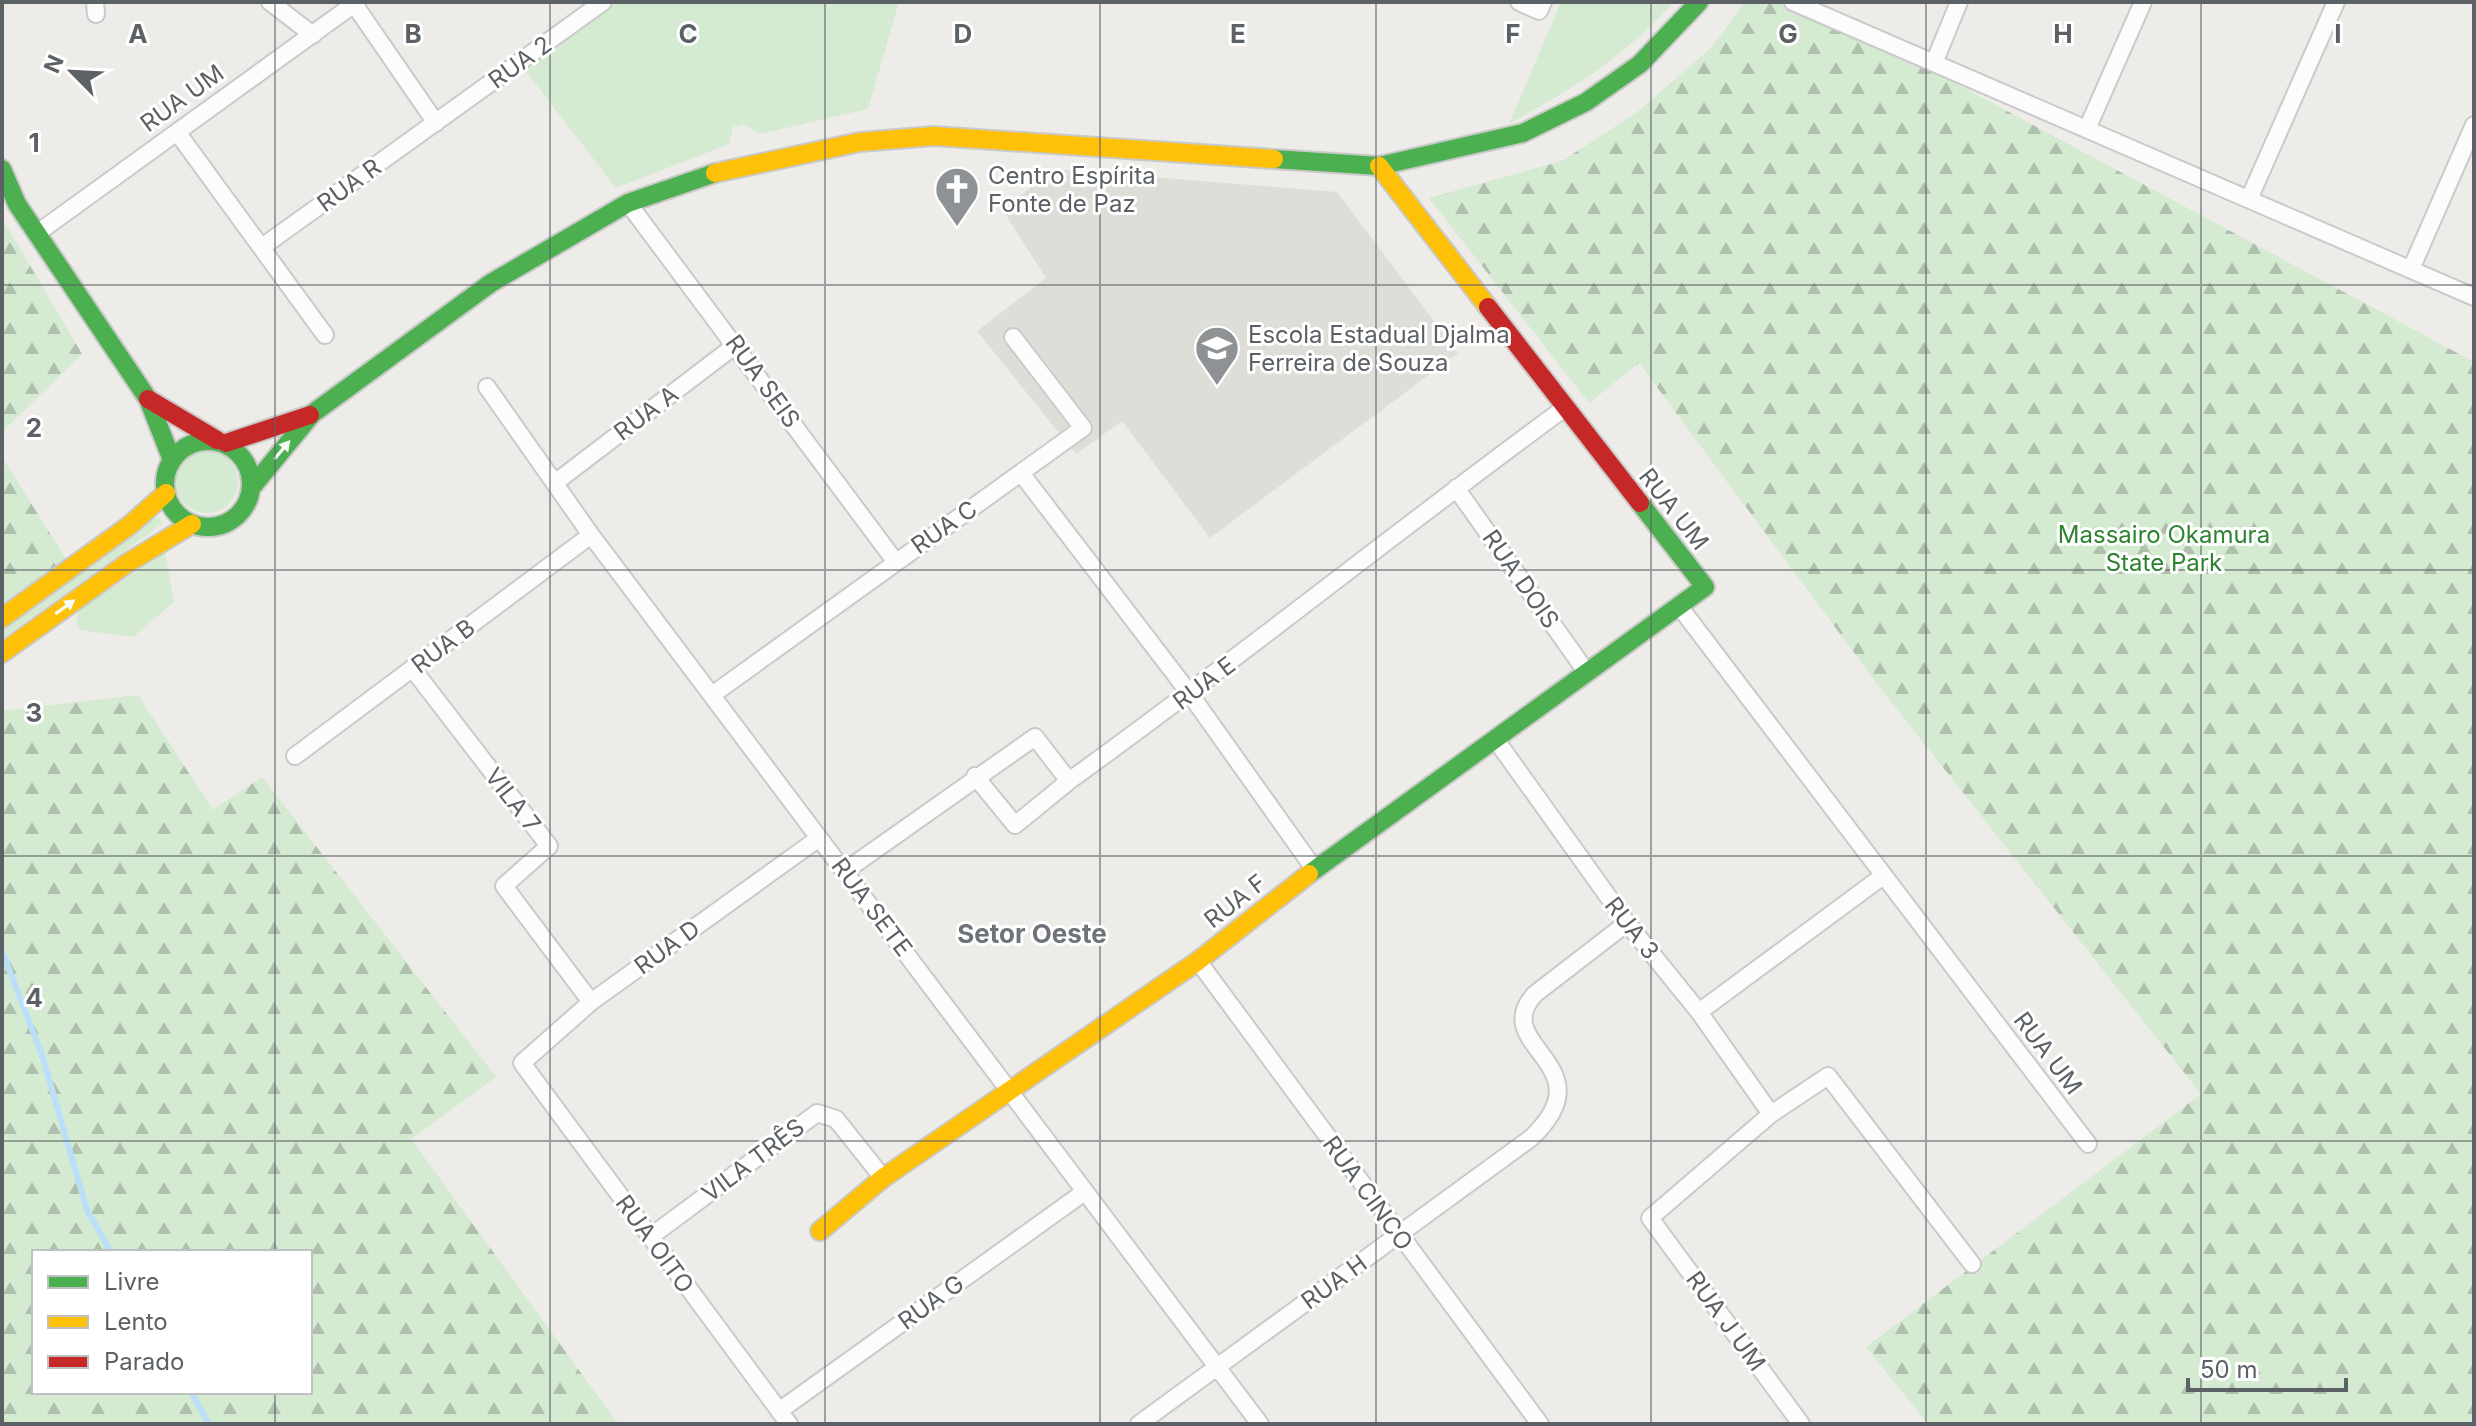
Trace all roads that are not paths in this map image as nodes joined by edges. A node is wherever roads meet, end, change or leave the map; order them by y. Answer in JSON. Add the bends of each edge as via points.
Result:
{"nodes":[{"id":1,"x":270,"y":2,"type":"edge"},
{"id":2,"x":603,"y":2,"type":"edge"},
{"id":3,"x":1519,"y":2,"type":"edge"},
{"id":4,"x":1699,"y":2,"type":"edge"},
{"id":5,"x":1793,"y":2,"type":"edge"},
{"id":6,"x":1959,"y":2,"type":"edge"},
{"id":7,"x":2143,"y":2,"type":"edge"},
{"id":8,"x":2336,"y":2,"type":"edge"},
{"id":9,"x":356,"y":3,"type":"edge"},
{"id":10,"x":1541,"y":6,"type":"edge"},
{"id":11,"x":313,"y":35,"type":"junction"},
{"id":12,"x":1934,"y":63,"type":"junction"},
{"id":13,"x":436,"y":123,"type":"junction"},
{"id":14,"x":2474,"y":125,"type":"edge"},
{"id":15,"x":2087,"y":129,"type":"junction"},
{"id":16,"x":177,"y":132,"type":"junction"},
{"id":17,"x":1379,"y":166,"type":"junction"},
{"id":18,"x":2,"y":169,"type":"edge"},
{"id":19,"x":2249,"y":199,"type":"junction"},
{"id":20,"x":628,"y":203,"type":"junction"},
{"id":21,"x":36,"y":234,"type":"junction"},
{"id":22,"x":262,"y":247,"type":"junction"},
{"id":23,"x":2411,"y":269,"type":"junction"},
{"id":24,"x":2474,"y":297,"type":"edge"},
{"id":25,"x":325,"y":335,"type":"dead end"},
{"id":26,"x":1013,"y":337,"type":"dead end"},
{"id":27,"x":737,"y":344,"type":"junction"},
{"id":28,"x":487,"y":387,"type":"dead end"},
{"id":29,"x":148,"y":399,"type":"junction"},
{"id":30,"x":1566,"y":407,"type":"junction"},
{"id":31,"x":312,"y":414,"type":"junction"},
{"id":32,"x":221,"y":442,"type":"junction"},
{"id":33,"x":172,"y":460,"type":"junction"},
{"id":34,"x":1021,"y":473,"type":"junction"},
{"id":35,"x":556,"y":482,"type":"junction"},
{"id":36,"x":252,"y":487,"type":"junction"},
{"id":37,"x":1456,"y":488,"type":"junction"},
{"id":38,"x":166,"y":493,"type":"junction"},
{"id":39,"x":192,"y":524,"type":"junction"},
{"id":40,"x":591,"y":535,"type":"junction"},
{"id":41,"x":895,"y":561,"type":"junction"},
{"id":42,"x":1679,"y":606,"type":"junction"},
{"id":43,"x":2,"y":618,"type":"edge"},
{"id":44,"x":2,"y":653,"type":"edge"},
{"id":45,"x":412,"y":668,"type":"junction"},
{"id":46,"x":1585,"y":670,"type":"junction"},
{"id":47,"x":1190,"y":694,"type":"junction"},
{"id":48,"x":712,"y":695,"type":"junction"},
{"id":49,"x":1496,"y":740,"type":"junction"},
{"id":50,"x":295,"y":756,"type":"dead end"},
{"id":51,"x":975,"y":776,"type":"junction"},
{"id":52,"x":1069,"y":781,"type":"junction"},
{"id":53,"x":819,"y":838,"type":"junction"},
{"id":54,"x":1315,"y":870,"type":"junction"},
{"id":55,"x":845,"y":871,"type":"junction"},
{"id":56,"x":1883,"y":876,"type":"junction"},
{"id":57,"x":1627,"y":923,"type":"junction"},
{"id":58,"x":1198,"y":961,"type":"junction"},
{"id":59,"x":591,"y":1002,"type":"junction"},
{"id":60,"x":1699,"y":1012,"type":"junction"},
{"id":61,"x":522,"y":1063,"type":"joint"},
{"id":62,"x":1010,"y":1091,"type":"junction"},
{"id":63,"x":1771,"y":1114,"type":"junction"},
{"id":64,"x":2088,"y":1144,"type":"dead end"},
{"id":65,"x":883,"y":1178,"type":"junction"},
{"id":66,"x":1083,"y":1193,"type":"junction"},
{"id":67,"x":820,"y":1231,"type":"dead end"},
{"id":68,"x":1399,"y":1235,"type":"junction"},
{"id":69,"x":650,"y":1237,"type":"junction"},
{"id":70,"x":1972,"y":1264,"type":"dead end"},
{"id":71,"x":1219,"y":1366,"type":"junction"},
{"id":72,"x":784,"y":1418,"type":"edge"},
{"id":73,"x":1139,"y":1424,"type":"edge"},
{"id":74,"x":1260,"y":1424,"type":"edge"},
{"id":75,"x":1540,"y":1424,"type":"edge"},
{"id":76,"x":1801,"y":1424,"type":"edge"}],
"edges":[{"from":1,"to":11,"type":"street"},
{"from":2,"to":13,"type":"street","name":"RUA 2"},
{"from":3,"to":10,"type":"street"},
{"from":4,"to":17,"type":"main road","via":[[1640,64],[1586,102],[1523,133]]},
{"from":5,"to":12,"type":"street"},
{"from":6,"to":12,"type":"street"},
{"from":7,"to":15,"type":"street"},
{"from":8,"to":19,"type":"street"},
{"from":9,"to":11,"type":"street","name":"RUA UM"},
{"from":9,"to":13,"type":"street"},
{"from":11,"to":16,"type":"street","name":"RUA UM"},
{"from":12,"to":15,"type":"street"},
{"from":13,"to":22,"type":"street","name":"RUA R"},
{"from":14,"to":23,"type":"street"},
{"from":15,"to":19,"type":"street"},
{"from":16,"to":21,"type":"street","name":"RUA UM"},
{"from":16,"to":22,"type":"street"},
{"from":17,"to":20,"type":"main road","via":[[934,136],[784,156]]},
{"from":17,"to":30,"type":"main road","name":"RUA UM"},
{"from":18,"to":21,"type":"main road"},
{"from":19,"to":23,"type":"street"},
{"from":20,"to":27,"type":"street","name":"RUA SEIS"},
{"from":20,"to":31,"type":"main road","via":[[491,283]]},
{"from":21,"to":29,"type":"main road"},
{"from":22,"to":25,"type":"street"},
{"from":23,"to":24,"type":"street"},
{"from":26,"to":34,"type":"street","name":"RUA C","via":[[1083,428]]},
{"from":27,"to":35,"type":"street","name":"RUA A"},
{"from":27,"to":41,"type":"street","name":"RUA SEIS"},
{"from":28,"to":35,"type":"street","name":"RUA SETE"},
{"from":29,"to":32,"type":"main road"},
{"from":29,"to":33,"type":"main road"},
{"from":30,"to":37,"type":"street","name":"RUA E"},
{"from":30,"to":42,"type":"main road","name":"RUA UM","via":[[1705,587]]},
{"from":31,"to":32,"type":"main road"},
{"from":36,"to":31,"type":"main road","one_way":true},
{"from":32,"to":33,"type":"main road","via":[[191,444]]},
{"from":32,"to":36,"type":"main road","via":[[246,462]]},
{"from":33,"to":38,"type":"main road"},
{"from":34,"to":41,"type":"street","name":"RUA C"},
{"from":34,"to":47,"type":"street"},
{"from":35,"to":40,"type":"street","name":"RUA SETE"},
{"from":36,"to":39,"type":"main road","via":[[236,517],[215,527]]},
{"from":37,"to":46,"type":"street","name":"RUA DOIS"},
{"from":37,"to":47,"type":"street","name":"RUA E"},
{"from":38,"to":39,"type":"main road","via":[[171,506]]},
{"from":38,"to":43,"type":"main road"},
{"from":44,"to":39,"type":"main road","one_way":true},
{"from":40,"to":45,"type":"street","name":"RUA B"},
{"from":40,"to":48,"type":"street","name":"RUA SETE"},
{"from":41,"to":48,"type":"street","name":"RUA C"},
{"from":42,"to":46,"type":"main road","name":"RUA F"},
{"from":42,"to":56,"type":"street","name":"RUA UM"},
{"from":45,"to":50,"type":"street","name":"RUA B"},
{"from":45,"to":59,"type":"street","name":"VILA 7","via":[[549,846],[504,886]]},
{"from":46,"to":49,"type":"main road","name":"RUA F"},
{"from":47,"to":52,"type":"street","name":"RUA E"},
{"from":47,"to":54,"type":"street"},
{"from":48,"to":53,"type":"street","name":"RUA SETE"},
{"from":49,"to":54,"type":"main road","name":"RUA F"},
{"from":49,"to":57,"type":"street","name":"RUA 3"},
{"from":51,"to":52,"type":"street","via":[[1035,737]]},
{"from":51,"to":52,"type":"street","name":"RUA E","via":[[1015,825]]},
{"from":51,"to":55,"type":"street"},
{"from":53,"to":55,"type":"street","name":"RUA SETE"},
{"from":53,"to":59,"type":"street","name":"RUA D"},
{"from":54,"to":58,"type":"main road","name":"RUA F"},
{"from":55,"to":62,"type":"street","name":"RUA SETE"},
{"from":56,"to":60,"type":"street"},
{"from":56,"to":64,"type":"street","name":"RUA UM"},
{"from":57,"to":60,"type":"street","name":"RUA 3"},
{"from":57,"to":68,"type":"street","name":"RUA H","via":[[1535,994],[1526,1008],[1527,1032],[1554,1076],[1559,1103],[1549,1121]]},
{"from":58,"to":62,"type":"main road","name":"RUA F"},
{"from":58,"to":68,"type":"street","name":"RUA CINCO"},
{"from":59,"to":61,"type":"street","name":"RUA D"},
{"from":60,"to":63,"type":"street","name":"RUA 3"},
{"from":61,"to":69,"type":"street","name":"RUA OITO"},
{"from":62,"to":65,"type":"main road","name":"RUA F"},
{"from":62,"to":66,"type":"street","name":"RUA SETE"},
{"from":63,"to":70,"type":"street","via":[[1828,1076]]},
{"from":63,"to":76,"type":"street","name":"RUA J UM","via":[[1650,1218]]},
{"from":65,"to":67,"type":"main road","name":"RUA F"},
{"from":65,"to":69,"type":"street","name":"VILA TRÊS","via":[[836,1119],[817,1113]]},
{"from":66,"to":71,"type":"street","name":"RUA SETE"},
{"from":66,"to":72,"type":"street","name":"RUA G"},
{"from":68,"to":71,"type":"street","name":"RUA H"},
{"from":68,"to":75,"type":"street","name":"RUA CINCO"},
{"from":69,"to":72,"type":"street","name":"RUA OITO"},
{"from":71,"to":73,"type":"street","name":"RUA H"},
{"from":71,"to":74,"type":"street","name":"RUA SETE"}]}
